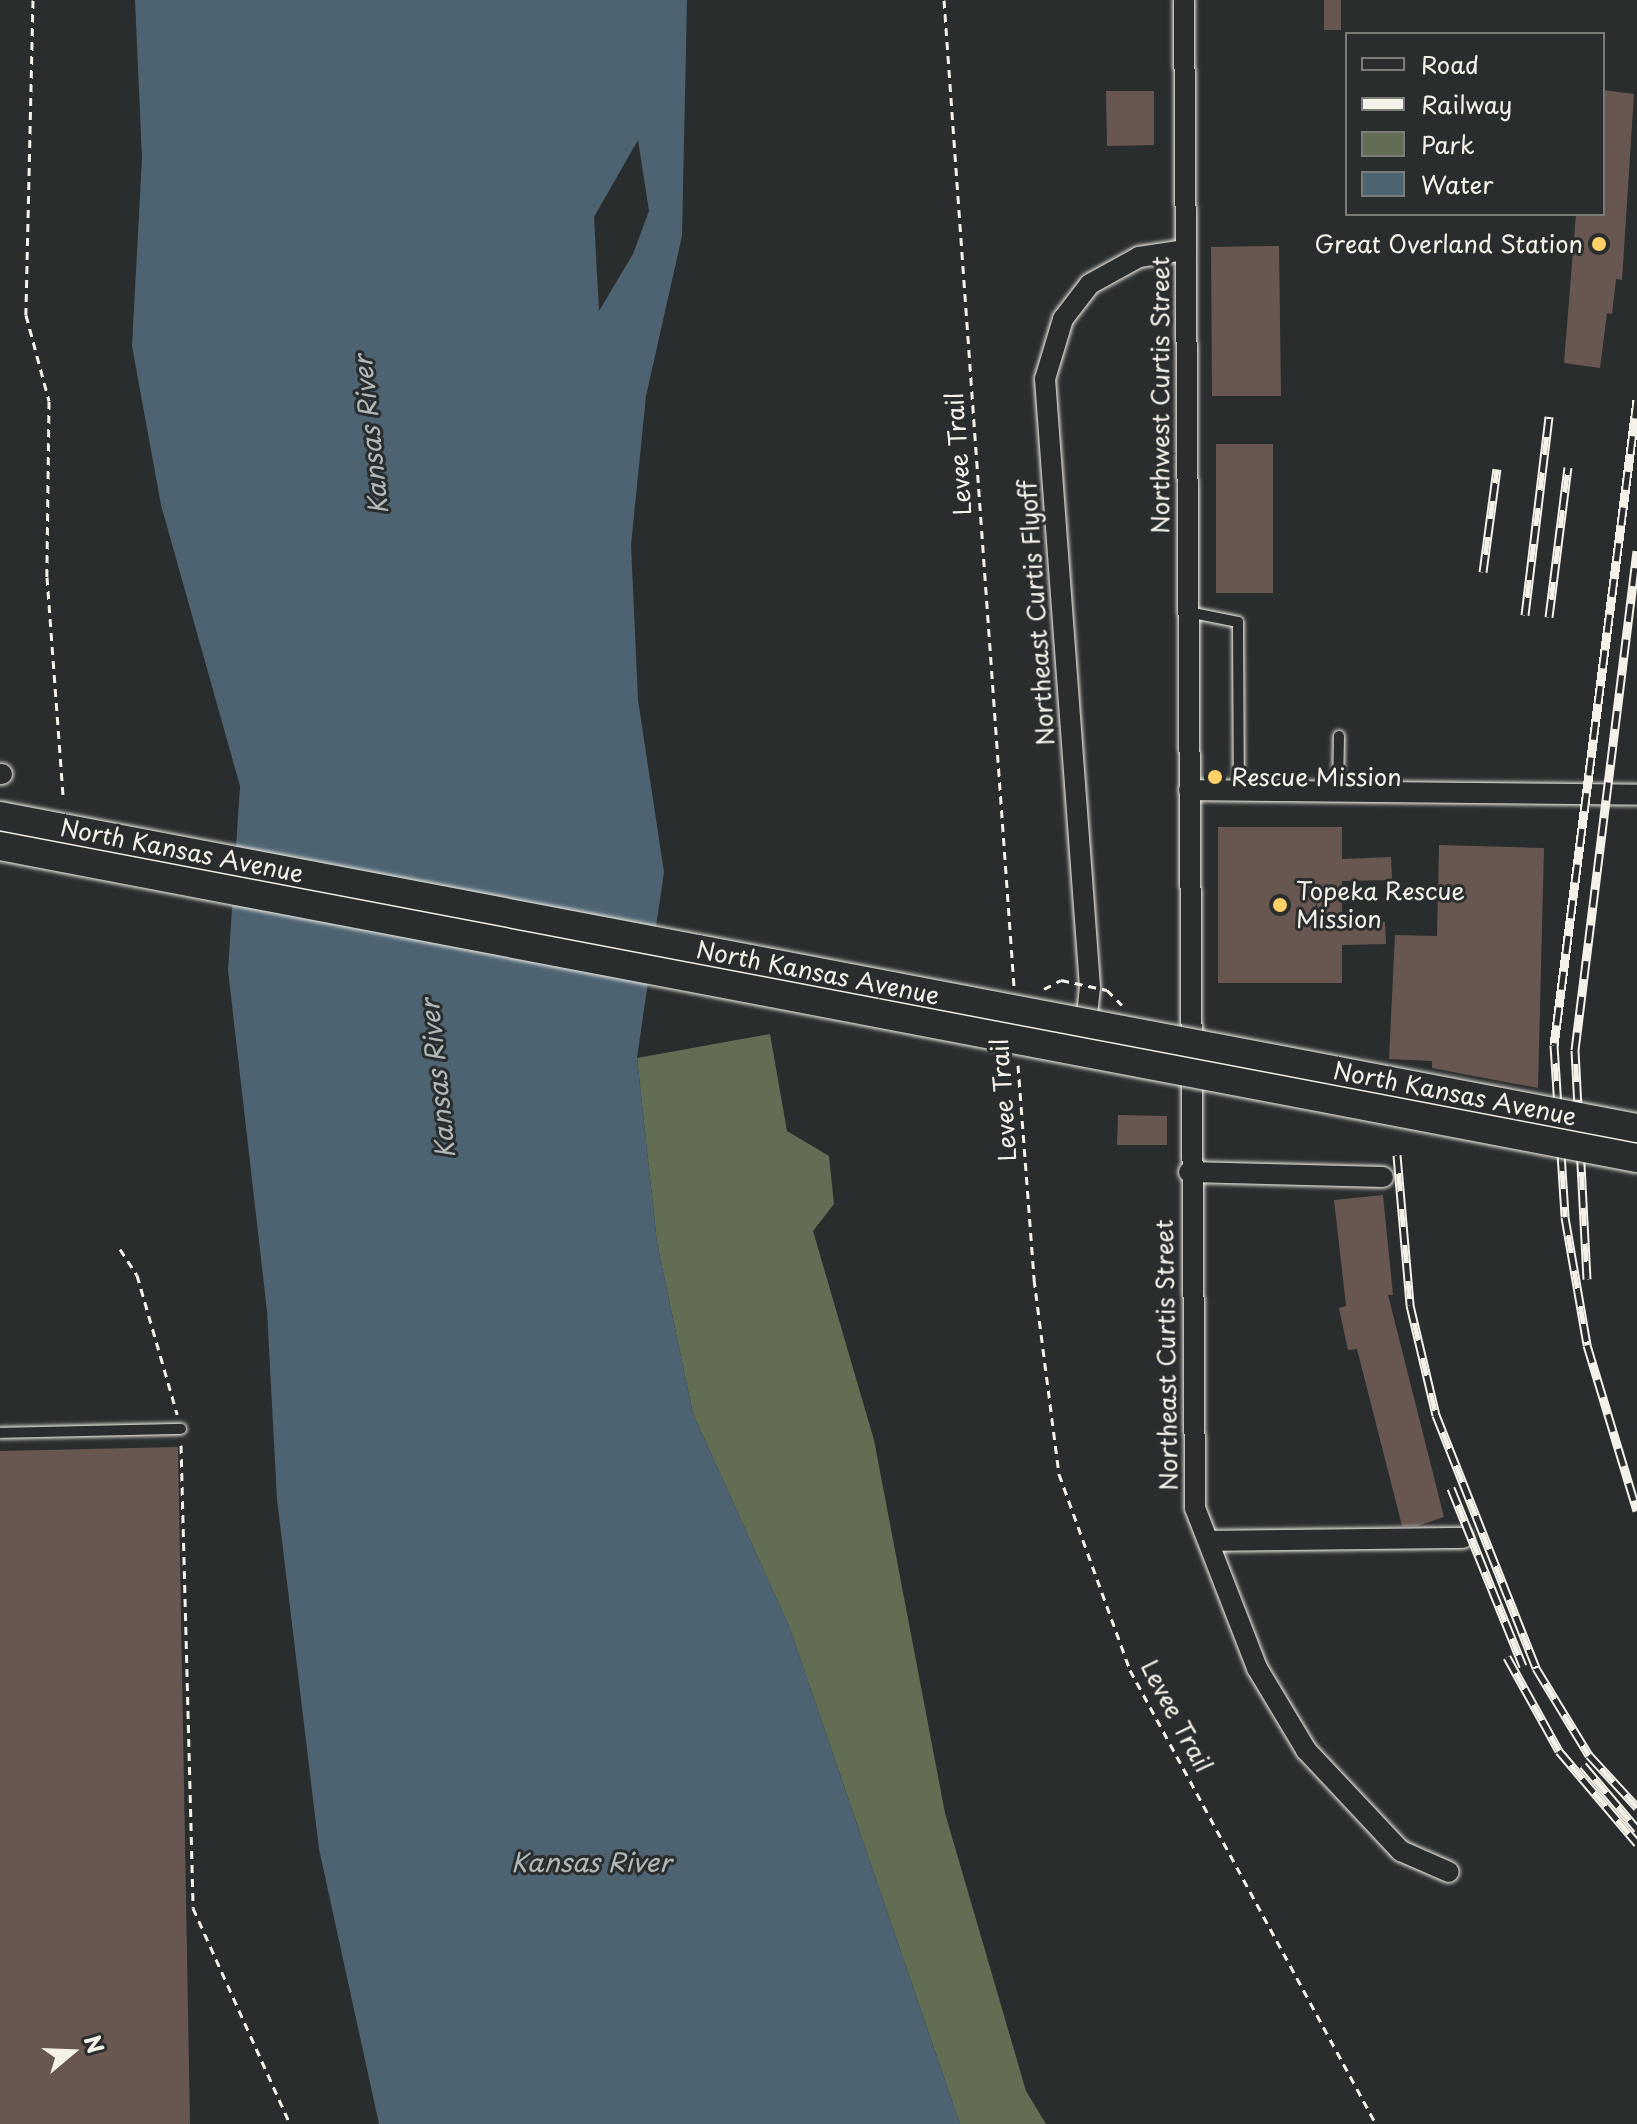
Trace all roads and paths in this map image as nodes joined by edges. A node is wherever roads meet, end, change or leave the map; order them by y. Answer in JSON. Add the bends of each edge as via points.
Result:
{"nodes":[{"id":1,"x":33,"y":0,"type":"edge"},
{"id":2,"x":944,"y":0,"type":"edge"},
{"id":3,"x":1184,"y":0,"type":"edge"},
{"id":4,"x":1185,"y":250,"type":"junction"},
{"id":5,"x":1188,"y":612,"type":"junction"},
{"id":6,"x":1339,"y":736,"type":"dead end"},
{"id":7,"x":1338,"y":789,"type":"junction"},
{"id":8,"x":1189,"y":790,"type":"junction"},
{"id":9,"x":1239,"y":790,"type":"junction"},
{"id":10,"x":1637,"y":795,"type":"edge"},
{"id":11,"x":63,"y":796,"type":"dead end"},
{"id":12,"x":0,"y":816,"type":"edge"},
{"id":13,"x":0,"y":846,"type":"edge"},
{"id":14,"x":1014,"y":993,"type":"dead end"},
{"id":15,"x":1086,"y":1023,"type":"junction"},
{"id":16,"x":1017,"y":1052,"type":"dead end"},
{"id":17,"x":1083,"y":1053,"type":"junction"},
{"id":18,"x":1637,"y":1128,"type":"edge"},
{"id":19,"x":1637,"y":1158,"type":"edge"},
{"id":20,"x":1189,"y":1172,"type":"junction"},
{"id":21,"x":1383,"y":1177,"type":"dead end"},
{"id":22,"x":120,"y":1249,"type":"dead end"},
{"id":23,"x":181,"y":1429,"type":"junction"},
{"id":24,"x":0,"y":1433,"type":"edge"},
{"id":25,"x":1463,"y":1538,"type":"dead end"},
{"id":26,"x":1211,"y":1541,"type":"junction"},
{"id":27,"x":1449,"y":1872,"type":"dead end"},
{"id":28,"x":290,"y":2124,"type":"edge"},
{"id":29,"x":1376,"y":2124,"type":"edge"}],
"edges":[{"from":1,"to":11,"type":"path","via":[[26,315],[49,401],[47,577]]},
{"from":2,"to":14,"type":"path","name":"Levee Trail"},
{"from":3,"to":4,"type":"street","name":"Northwest Curtis Street"},
{"from":4,"to":5,"type":"street","name":"Northwest Curtis Street"},
{"from":4,"to":15,"type":"street","name":"Northeast Curtis Flyoff","via":[[1129,261],[1090,284],[1063,319],[1045,379],[1087,957]]},
{"from":5,"to":8,"type":"street","name":"Northwest Curtis Street"},
{"from":5,"to":9,"type":"lane","via":[[1238,622]]},
{"from":6,"to":7,"type":"lane"},
{"from":7,"to":9,"type":"street"},
{"from":7,"to":10,"type":"street"},
{"from":8,"to":9,"type":"street"},
{"from":8,"to":20,"type":"street","name":"Northeast Curtis Street"},
{"from":12,"to":15,"type":"main road","name":"North Kansas Avenue","bridge":true},
{"from":13,"to":17,"type":"main road","name":"North Kansas Avenue","bridge":true},
{"from":15,"to":17,"type":"street","name":"Northeast Curtis Flyoff"},
{"from":15,"to":18,"type":"main road","name":"North Kansas Avenue","bridge":true},
{"from":16,"to":29,"type":"path","name":"Levee Trail","via":[[1034,1279],[1059,1474],[1130,1670]]},
{"from":17,"to":19,"type":"main road","name":"North Kansas Avenue","bridge":true},
{"from":20,"to":21,"type":"street"},
{"from":20,"to":26,"type":"street","name":"Northeast Curtis Street","via":[[1195,1508]]},
{"from":22,"to":23,"type":"path","via":[[137,1275]]},
{"from":23,"to":24,"type":"lane"},
{"from":23,"to":28,"type":"path","via":[[193,1908]]},
{"from":25,"to":26,"type":"street"},
{"from":26,"to":27,"type":"street","name":"Northeast Curtis Street","via":[[1257,1668],[1306,1750],[1401,1851]]}]}
